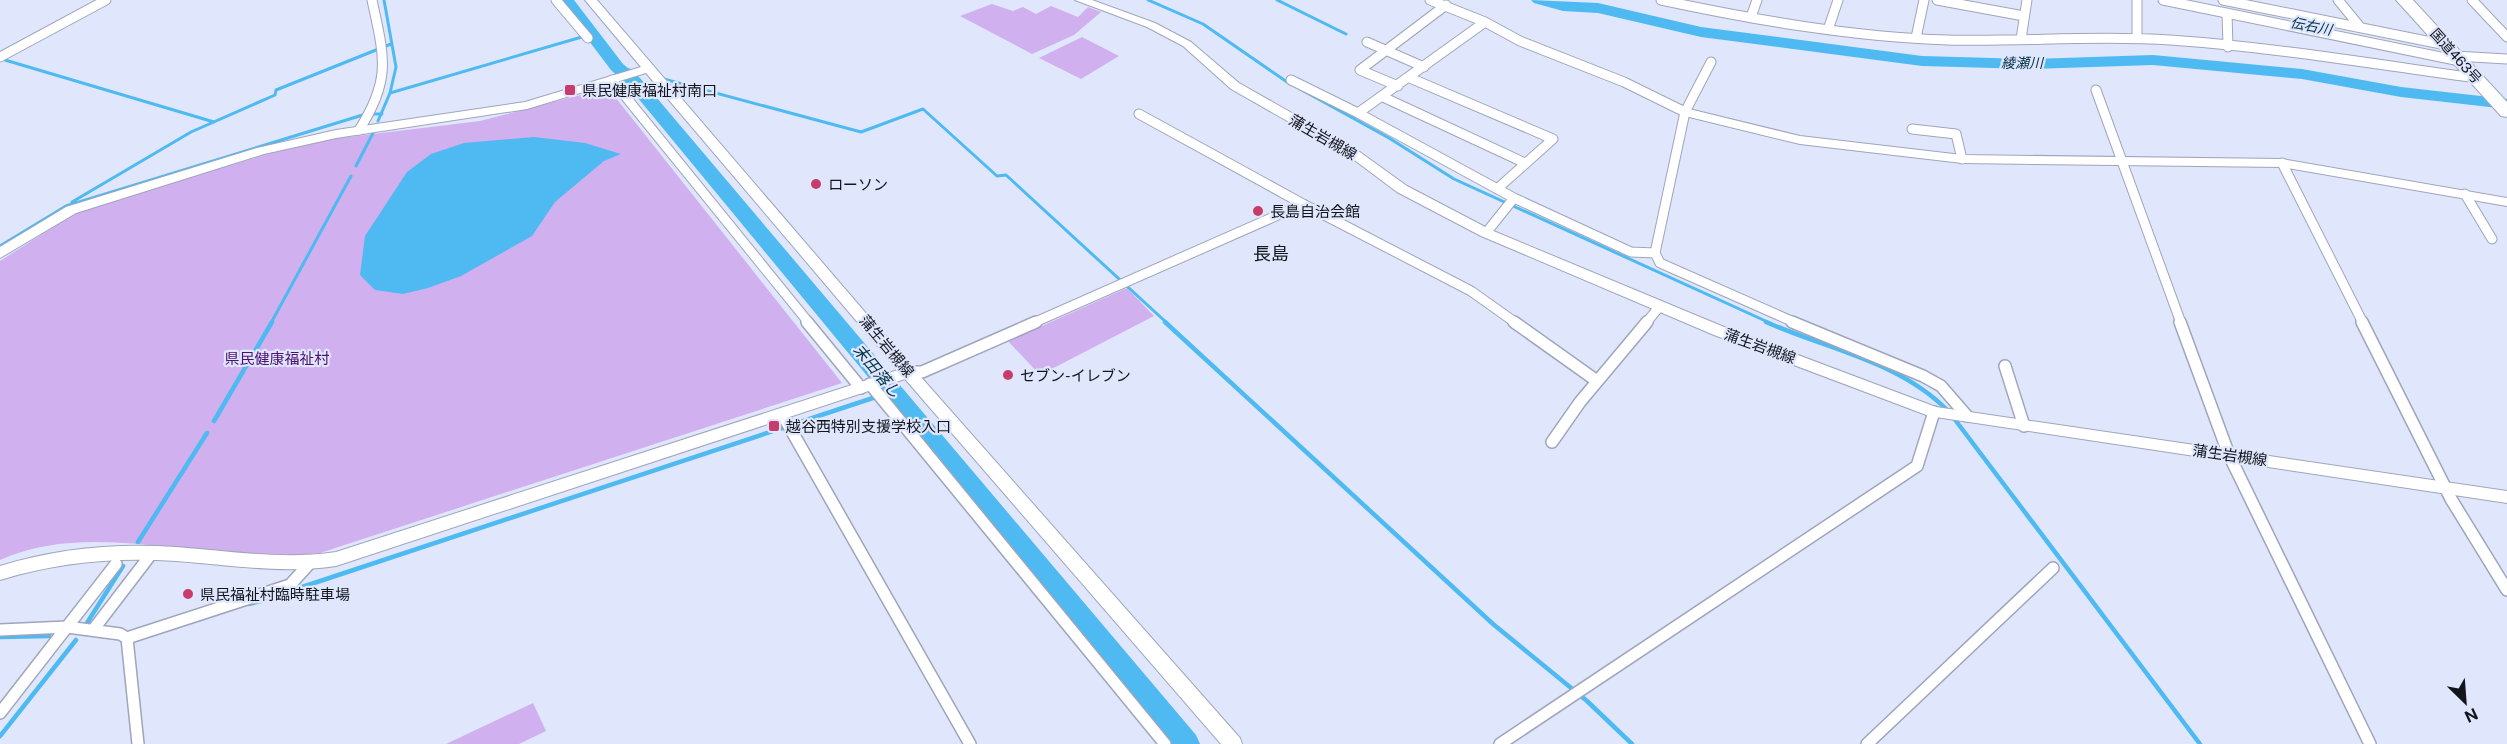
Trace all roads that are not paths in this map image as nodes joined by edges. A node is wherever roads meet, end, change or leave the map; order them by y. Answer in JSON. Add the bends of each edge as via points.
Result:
{"nodes":[{"id":1,"x":106,"y":0,"type":"edge"},
{"id":2,"x":372,"y":0,"type":"edge"},
{"id":3,"x":556,"y":0,"type":"edge"},
{"id":4,"x":591,"y":0,"type":"edge"},
{"id":5,"x":1081,"y":0,"type":"edge"},
{"id":6,"x":1430,"y":0,"type":"edge"},
{"id":7,"x":1661,"y":0,"type":"edge"},
{"id":8,"x":1757,"y":0,"type":"edge"},
{"id":9,"x":1838,"y":0,"type":"edge"},
{"id":10,"x":1924,"y":0,"type":"edge"},
{"id":11,"x":1937,"y":0,"type":"edge"},
{"id":12,"x":2027,"y":0,"type":"edge"},
{"id":13,"x":2137,"y":0,"type":"edge"},
{"id":14,"x":2163,"y":0,"type":"edge"},
{"id":15,"x":2223,"y":0,"type":"edge"},
{"id":16,"x":2338,"y":0,"type":"edge"},
{"id":17,"x":2404,"y":0,"type":"edge"},
{"id":18,"x":2472,"y":0,"type":"edge"},
{"id":19,"x":1674,"y":1,"type":"edge"},
{"id":20,"x":2263,"y":4,"type":"edge"},
{"id":21,"x":1446,"y":5,"type":"junction"},
{"id":22,"x":2227,"y":13,"type":"junction"},
{"id":23,"x":2024,"y":16,"type":"junction"},
{"id":24,"x":1751,"y":17,"type":"junction"},
{"id":25,"x":1485,"y":21,"type":"junction"},
{"id":26,"x":1829,"y":27,"type":"junction"},
{"id":27,"x":2361,"y":28,"type":"junction"},
{"id":28,"x":2507,"y":37,"type":"edge"},
{"id":29,"x":588,"y":38,"type":"dead end"},
{"id":30,"x":1916,"y":38,"type":"junction"},
{"id":31,"x":2137,"y":38,"type":"junction"},
{"id":32,"x":2021,"y":39,"type":"junction"},
{"id":33,"x":1367,"y":42,"type":"dead end"},
{"id":34,"x":2228,"y":47,"type":"junction"},
{"id":35,"x":1386,"y":50,"type":"junction"},
{"id":36,"x":2454,"y":54,"type":"junction"},
{"id":37,"x":0,"y":57,"type":"edge"},
{"id":38,"x":2507,"y":58,"type":"edge"},
{"id":39,"x":1711,"y":62,"type":"dead end"},
{"id":40,"x":1424,"y":67,"type":"junction"},
{"id":41,"x":649,"y":68,"type":"junction"},
{"id":42,"x":1410,"y":78,"type":"junction"},
{"id":43,"x":2476,"y":78,"type":"junction"},
{"id":44,"x":612,"y":80,"type":"junction"},
{"id":45,"x":1291,"y":80,"type":"dead end"},
{"id":46,"x":1398,"y":86,"type":"junction"},
{"id":47,"x":2096,"y":90,"type":"dead end"},
{"id":48,"x":1383,"y":98,"type":"junction"},
{"id":49,"x":1685,"y":112,"type":"junction"},
{"id":50,"x":2507,"y":112,"type":"edge"},
{"id":51,"x":1358,"y":113,"type":"junction"},
{"id":52,"x":1139,"y":114,"type":"dead end"},
{"id":53,"x":1912,"y":129,"type":"dead end"},
{"id":54,"x":359,"y":130,"type":"junction"},
{"id":55,"x":1962,"y":159,"type":"junction"},
{"id":56,"x":2121,"y":160,"type":"junction"},
{"id":57,"x":1525,"y":163,"type":"junction"},
{"id":58,"x":2282,"y":163,"type":"junction"},
{"id":59,"x":1497,"y":189,"type":"junction"},
{"id":60,"x":2465,"y":194,"type":"junction"},
{"id":61,"x":1514,"y":198,"type":"junction"},
{"id":62,"x":2507,"y":202,"type":"edge"},
{"id":63,"x":1304,"y":204,"type":"junction"},
{"id":64,"x":1486,"y":233,"type":"junction"},
{"id":65,"x":2492,"y":239,"type":"dead end"},
{"id":66,"x":0,"y":253,"type":"edge"},
{"id":67,"x":1655,"y":253,"type":"junction"},
{"id":68,"x":1660,"y":306,"type":"junction"},
{"id":69,"x":2005,"y":366,"type":"dead end"},
{"id":70,"x":908,"y":372,"type":"junction"},
{"id":71,"x":1597,"y":381,"type":"junction"},
{"id":72,"x":866,"y":386,"type":"junction"},
{"id":73,"x":1934,"y":412,"type":"junction"},
{"id":74,"x":782,"y":414,"type":"junction"},
{"id":75,"x":1967,"y":416,"type":"junction"},
{"id":76,"x":2024,"y":426,"type":"junction"},
{"id":77,"x":1552,"y":442,"type":"dead end"},
{"id":78,"x":2229,"y":455,"type":"junction"},
{"id":79,"x":2445,"y":488,"type":"junction"},
{"id":80,"x":2507,"y":497,"type":"edge"},
{"id":81,"x":152,"y":553,"type":"junction"},
{"id":82,"x":116,"y":564,"type":"dead end"},
{"id":83,"x":309,"y":564,"type":"junction"},
{"id":84,"x":2053,"y":568,"type":"dead end"},
{"id":85,"x":0,"y":573,"type":"edge"},
{"id":86,"x":2507,"y":590,"type":"edge"},
{"id":87,"x":67,"y":627,"type":"junction"},
{"id":88,"x":0,"y":630,"type":"edge"},
{"id":89,"x":93,"y":630,"type":"junction"},
{"id":90,"x":127,"y":638,"type":"junction"},
{"id":91,"x":0,"y":713,"type":"edge"},
{"id":92,"x":138,"y":744,"type":"edge"},
{"id":93,"x":970,"y":744,"type":"edge"},
{"id":94,"x":1165,"y":744,"type":"edge"},
{"id":95,"x":1233,"y":744,"type":"edge"},
{"id":96,"x":1500,"y":744,"type":"edge"},
{"id":97,"x":1867,"y":744,"type":"edge"},
{"id":98,"x":2370,"y":744,"type":"edge"}],
"edges":[{"from":1,"to":37,"type":"street"},
{"from":2,"to":54,"type":"street","via":[[385,65],[375,108]]},
{"from":3,"to":29,"type":"street"},
{"from":4,"to":41,"type":"main road","name":"蒲生岩槻線"},
{"from":5,"to":64,"type":"main road","name":"蒲生岩槻線","via":[[1179,39],[1235,86],[1353,153],[1402,189]]},
{"from":6,"to":21,"type":"street"},
{"from":7,"to":19,"type":"street"},
{"from":8,"to":24,"type":"street"},
{"from":9,"to":26,"type":"street"},
{"from":10,"to":30,"type":"street"},
{"from":11,"to":23,"type":"street"},
{"from":12,"to":23,"type":"street"},
{"from":13,"to":31,"type":"street"},
{"from":14,"to":22,"type":"street"},
{"from":15,"to":20,"type":"street"},
{"from":16,"to":27,"type":"street"},
{"from":17,"to":36,"type":"highway","name":"国道463号"},
{"from":18,"to":28,"type":"street"},
{"from":19,"to":24,"type":"street"},
{"from":20,"to":27,"type":"street"},
{"from":21,"to":25,"type":"street"},
{"from":21,"to":35,"type":"street"},
{"from":22,"to":34,"type":"street"},
{"from":22,"to":36,"type":"street"},
{"from":23,"to":32,"type":"street"},
{"from":24,"to":26,"type":"street"},
{"from":25,"to":40,"type":"street"},
{"from":25,"to":49,"type":"street","via":[[1520,41],[1624,82]]},
{"from":26,"to":30,"type":"street"},
{"from":27,"to":36,"type":"street"},
{"from":30,"to":32,"type":"street"},
{"from":31,"to":32,"type":"street"},
{"from":31,"to":34,"type":"street"},
{"from":33,"to":35,"type":"street"},
{"from":34,"to":43,"type":"street"},
{"from":35,"to":40,"type":"street"},
{"from":35,"to":46,"type":"street","via":[[1360,70]]},
{"from":36,"to":38,"type":"street"},
{"from":36,"to":43,"type":"highway","name":"国道463号"},
{"from":39,"to":49,"type":"street"},
{"from":40,"to":42,"type":"street"},
{"from":41,"to":44,"type":"main road"},
{"from":41,"to":70,"type":"main road","name":"蒲生岩槻線"},
{"from":42,"to":46,"type":"street"},
{"from":42,"to":57,"type":"street","via":[[1552,140]]},
{"from":43,"to":50,"type":"highway","name":"国道463号"},
{"from":44,"to":54,"type":"main road","via":[[504,110]]},
{"from":44,"to":72,"type":"street"},
{"from":45,"to":51,"type":"street"},
{"from":46,"to":48,"type":"street"},
{"from":47,"to":56,"type":"street"},
{"from":48,"to":51,"type":"street"},
{"from":48,"to":57,"type":"street"},
{"from":49,"to":55,"type":"main road","via":[[1800,140]]},
{"from":49,"to":67,"type":"street"},
{"from":51,"to":59,"type":"street"},
{"from":52,"to":63,"type":"street"},
{"from":53,"to":55,"type":"street","via":[[1956,134]]},
{"from":54,"to":66,"type":"main road","via":[[283,145],[90,202]]},
{"from":55,"to":56,"type":"main road"},
{"from":56,"to":58,"type":"main road"},
{"from":56,"to":78,"type":"street"},
{"from":57,"to":59,"type":"street"},
{"from":58,"to":60,"type":"main road"},
{"from":58,"to":79,"type":"street"},
{"from":59,"to":61,"type":"street"},
{"from":60,"to":62,"type":"main road"},
{"from":60,"to":65,"type":"street"},
{"from":61,"to":64,"type":"street"},
{"from":61,"to":67,"type":"street","via":[[1631,252]]},
{"from":63,"to":70,"type":"street","via":[[922,372]]},
{"from":63,"to":71,"type":"street","via":[[1471,291]]},
{"from":64,"to":68,"type":"main road","name":"蒲生岩槻線"},
{"from":67,"to":75,"type":"street","via":[[1660,262],[1680,272],[1923,376],[1941,386]]},
{"from":68,"to":71,"type":"street"},
{"from":68,"to":73,"type":"main road","name":"蒲生岩槻線"},
{"from":69,"to":76,"type":"street"},
{"from":70,"to":72,"type":"main road"},
{"from":70,"to":95,"type":"main road","name":"蒲生岩槻線"},
{"from":71,"to":77,"type":"street"},
{"from":72,"to":74,"type":"main road"},
{"from":72,"to":94,"type":"street"},
{"from":73,"to":75,"type":"main road","name":"蒲生岩槻線"},
{"from":73,"to":96,"type":"street","via":[[1917,466]]},
{"from":74,"to":83,"type":"main road","via":[[365,551]]},
{"from":74,"to":93,"type":"street"},
{"from":75,"to":76,"type":"main road","name":"蒲生岩槻線"},
{"from":76,"to":78,"type":"main road","name":"蒲生岩槻線"},
{"from":78,"to":79,"type":"main road","name":"蒲生岩槻線"},
{"from":78,"to":98,"type":"street"},
{"from":79,"to":80,"type":"main road","name":"蒲生岩槻線"},
{"from":79,"to":86,"type":"street"},
{"from":81,"to":83,"type":"main road"},
{"from":81,"to":85,"type":"main road","via":[[74,555]]},
{"from":81,"to":89,"type":"street"},
{"from":82,"to":87,"type":"street"},
{"from":83,"to":90,"type":"street","via":[[290,585]]},
{"from":84,"to":97,"type":"street"},
{"from":87,"to":88,"type":"street"},
{"from":87,"to":89,"type":"street"},
{"from":87,"to":91,"type":"street"},
{"from":89,"to":90,"type":"street"},
{"from":90,"to":92,"type":"street"}]}
